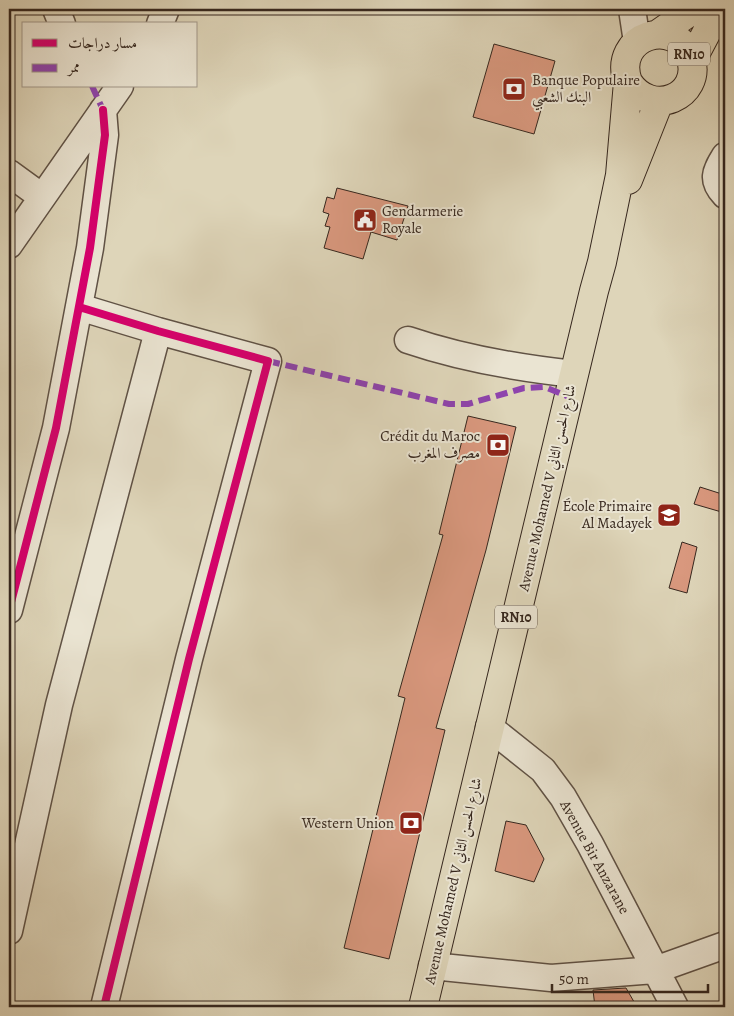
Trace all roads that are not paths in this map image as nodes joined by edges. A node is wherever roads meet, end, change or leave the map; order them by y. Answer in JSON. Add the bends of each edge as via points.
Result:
{"nodes":[{"id":1,"x":56,"y":9,"type":"edge"},
{"id":2,"x":166,"y":9,"type":"edge"},
{"id":3,"x":632,"y":9,"type":"edge"},
{"id":4,"x":694,"y":9,"type":"edge"},
{"id":5,"x":719,"y":9,"type":"edge"},
{"id":6,"x":61,"y":22,"type":"edge"},
{"id":7,"x":161,"y":22,"type":"edge"},
{"id":8,"x":647,"y":38,"type":"junction"},
{"id":9,"x":692,"y":60,"type":"junction"},
{"id":10,"x":628,"y":82,"type":"junction"},
{"id":11,"x":119,"y":88,"type":"edge"},
{"id":12,"x":659,"y":102,"type":"junction"},
{"id":13,"x":103,"y":110,"type":"junction"},
{"id":14,"x":725,"y":156,"type":"edge"},
{"id":15,"x":9,"y":173,"type":"edge"},
{"id":16,"x":725,"y":195,"type":"edge"},
{"id":17,"x":42,"y":197,"type":"junction"},
{"id":18,"x":609,"y":227,"type":"junction"},
{"id":19,"x":9,"y":245,"type":"edge"},
{"id":20,"x":78,"y":307,"type":"junction"},
{"id":21,"x":158,"y":331,"type":"junction"},
{"id":22,"x":408,"y":340,"type":"dead end"},
{"id":23,"x":574,"y":374,"type":"junction"},
{"id":24,"x":9,"y":610,"type":"edge"},
{"id":25,"x":489,"y":727,"type":"junction"},
{"id":26,"x":9,"y":931,"type":"edge"},
{"id":27,"x":725,"y":945,"type":"edge"},
{"id":28,"x":432,"y":966,"type":"junction"},
{"id":29,"x":655,"y":970,"type":"junction"},
{"id":30,"x":104,"y":1007,"type":"edge"},
{"id":31,"x":424,"y":1007,"type":"edge"},
{"id":32,"x":675,"y":1007,"type":"edge"}],
"edges":[{"from":1,"to":6,"type":"street"},
{"from":2,"to":7,"type":"street"},
{"from":3,"to":8,"type":"street"},
{"from":4,"to":8,"type":"main road","number":"RN10"},
{"from":5,"to":9,"type":"main road","number":"RN10"},
{"from":8,"to":9,"type":"main road","number":"RN10","via":[[669,36],[687,49]]},
{"from":8,"to":10,"type":"main road","number":"RN10","via":[[630,50],[625,71]]},
{"from":9,"to":12,"type":"main road","number":"RN10","via":[[692,75],[686,88],[674,98]]},
{"from":10,"to":12,"type":"main road","via":[[641,96]]},
{"from":10,"to":18,"type":"main road","name":"Avenue Mohamed V شارع الحسن الثاني","number":"RN10","via":[[620,175]]},
{"from":11,"to":13,"type":"street"},
{"from":12,"to":18,"type":"main road","number":"RN10"},
{"from":13,"to":17,"type":"street"},
{"from":13,"to":20,"type":"street","via":[[105,135],[90,248]]},
{"from":14,"to":16,"type":"street","via":[[715,174],[716,183]]},
{"from":15,"to":17,"type":"street"},
{"from":17,"to":19,"type":"street"},
{"from":18,"to":23,"type":"main road","name":"Avenue Mohamed V شارع الحسن الثاني","number":"RN10"},
{"from":20,"to":21,"type":"street"},
{"from":20,"to":24,"type":"street","via":[[56,428]]},
{"from":21,"to":26,"type":"street","via":[[59,705]]},
{"from":21,"to":30,"type":"street","via":[[268,361],[189,659]]},
{"from":22,"to":23,"type":"street","via":[[526,369]]},
{"from":23,"to":25,"type":"main road","name":"Avenue Mohamed V شارع الحسن الثاني","number":"RN10"},
{"from":25,"to":28,"type":"main road","name":"Avenue Mohamed V شارع الحسن الثاني","number":"RN10"},
{"from":25,"to":29,"type":"street","name":"Avenue Bir Anzarane","via":[[543,770],[563,797]]},
{"from":27,"to":29,"type":"street"},
{"from":28,"to":29,"type":"street","via":[[552,978]]},
{"from":28,"to":31,"type":"main road","name":"Avenue Mohamed V شارع الحسن الثاني","number":"RN10"},
{"from":29,"to":32,"type":"street","name":"Avenue Bir Anzarane"}]}
